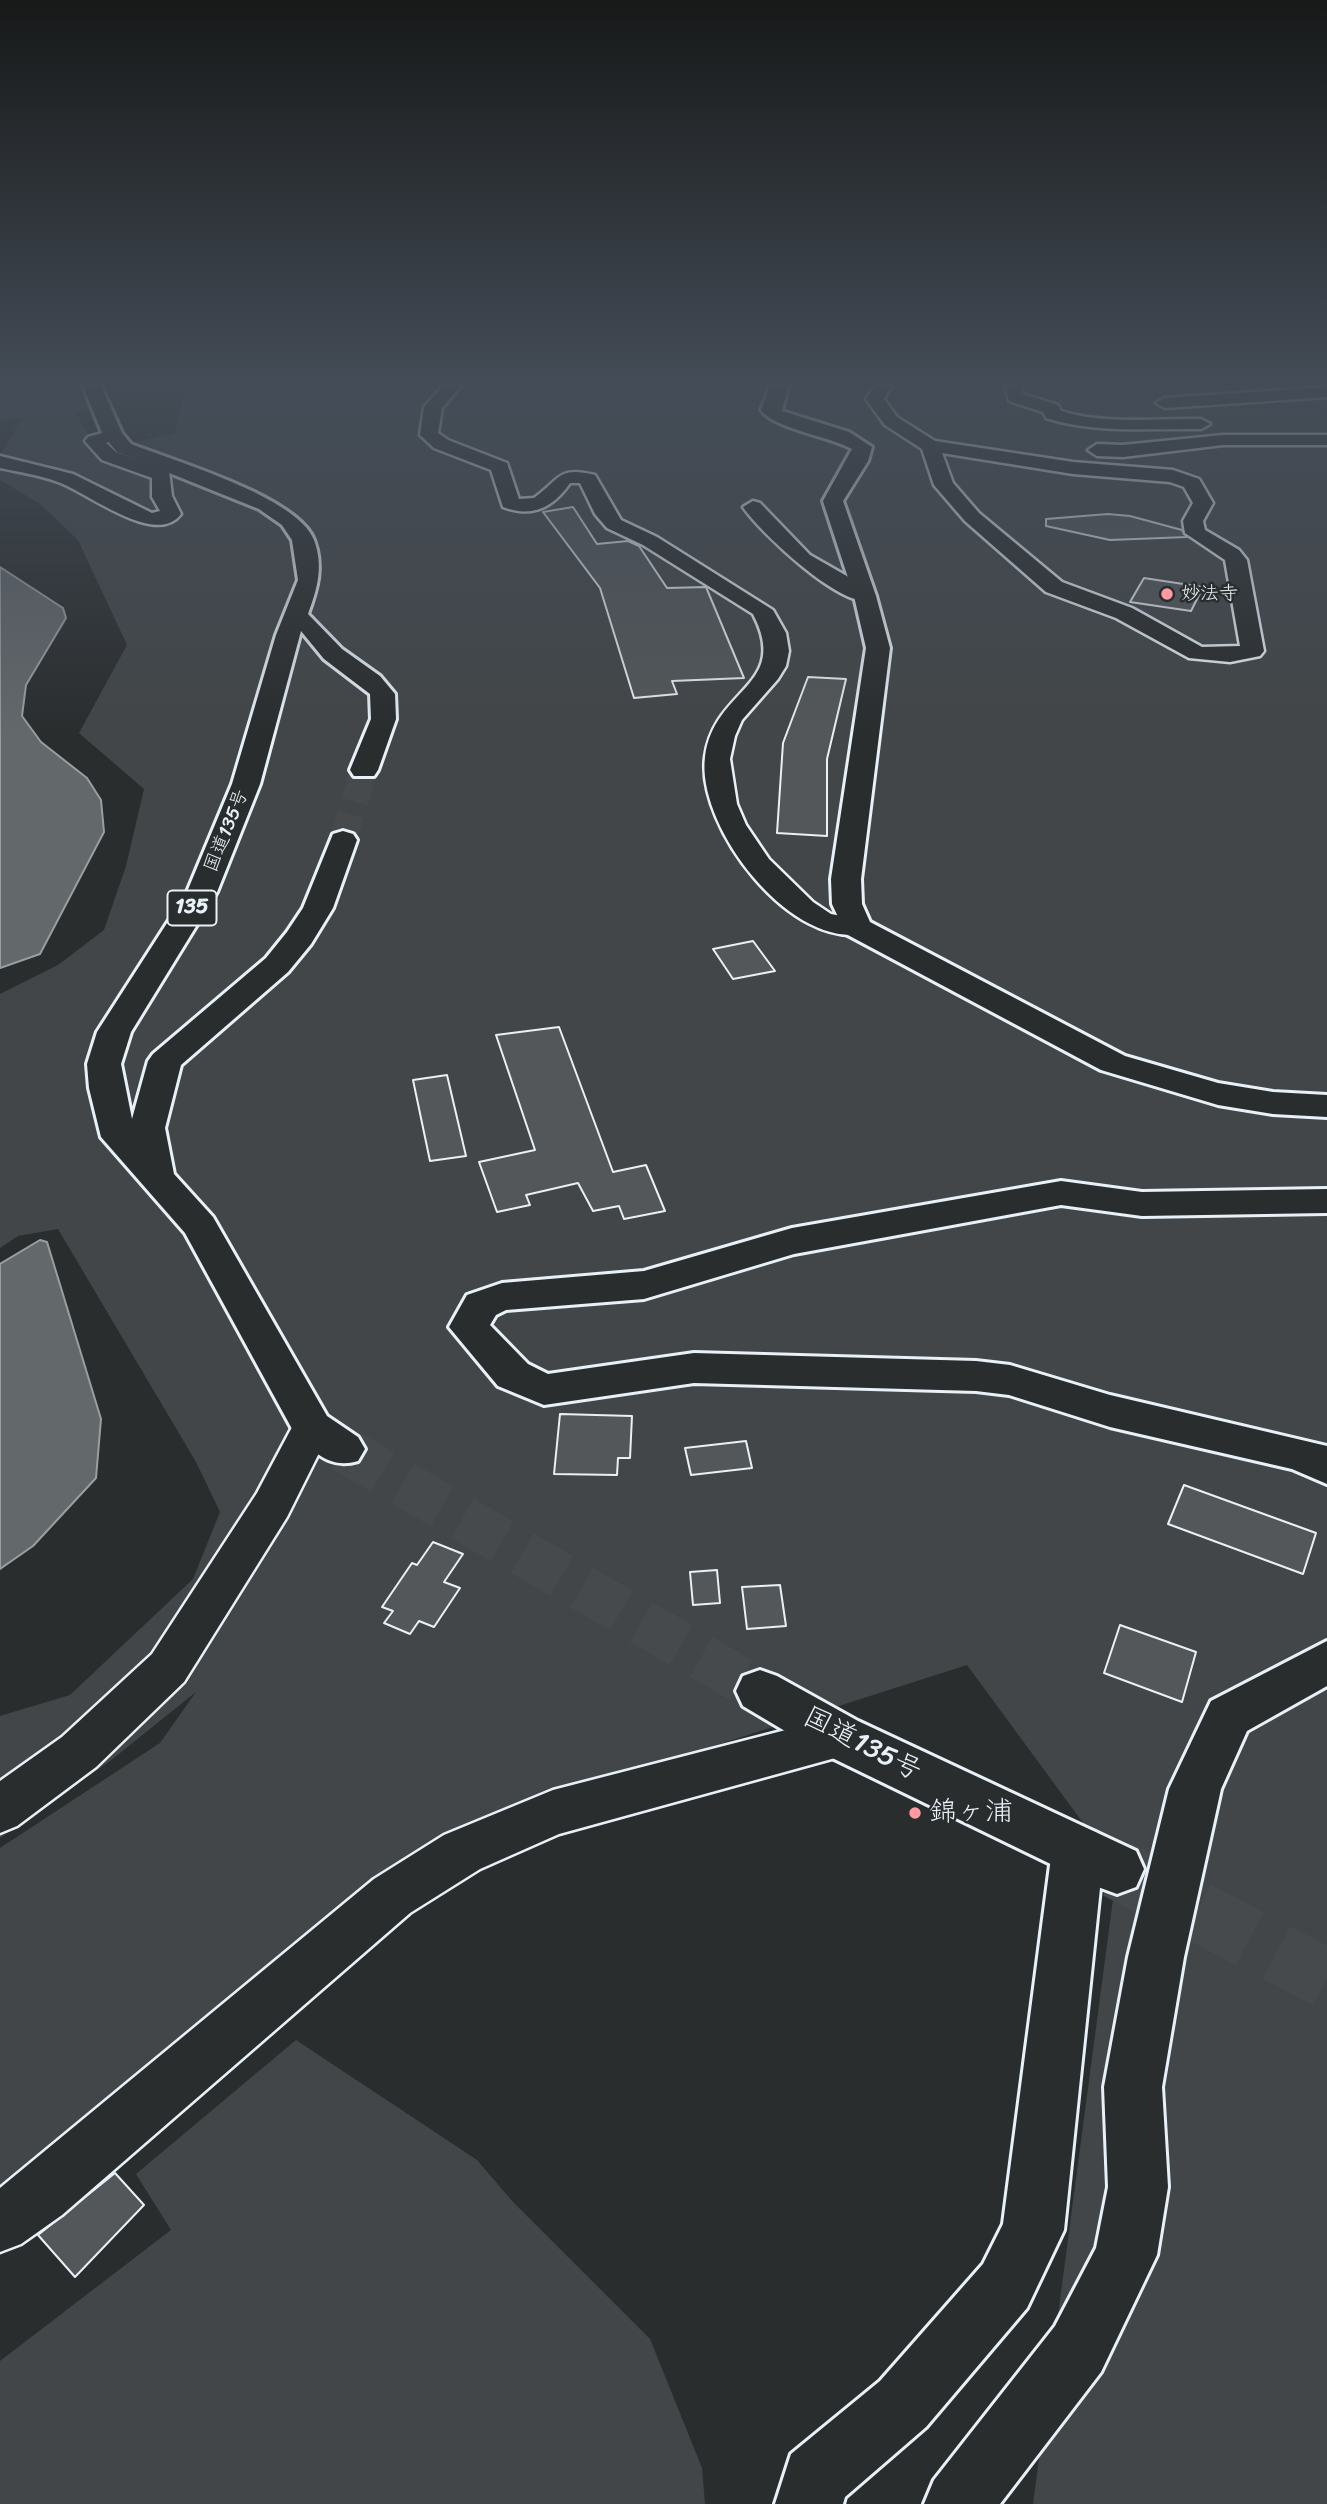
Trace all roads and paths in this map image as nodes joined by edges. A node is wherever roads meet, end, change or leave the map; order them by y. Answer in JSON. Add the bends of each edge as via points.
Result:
{"nodes":[{"id":1,"x":116,"y":503,"type":"edge"},
{"id":2,"x":167,"y":503,"type":"edge"},
{"id":3,"x":261,"y":503,"type":"edge"},
{"id":4,"x":510,"y":503,"type":"edge"},
{"id":5,"x":540,"y":503,"type":"edge"},
{"id":6,"x":600,"y":503,"type":"edge"},
{"id":7,"x":834,"y":503,"type":"edge"},
{"id":8,"x":960,"y":503,"type":"edge"},
{"id":9,"x":1203,"y":503,"type":"edge"},
{"id":10,"x":753,"y":507,"type":"dead end"},
{"id":11,"x":865,"y":596,"type":"junction"},
{"id":12,"x":295,"y":616,"type":"junction"},
{"id":13,"x":364,"y":770,"type":"tunnel mouth"},
{"id":14,"x":343,"y":840,"type":"tunnel mouth"},
{"id":15,"x":857,"y":927,"type":"junction"},
{"id":16,"x":1327,"y":1106,"type":"edge"},
{"id":17,"x":156,"y":1178,"type":"junction"},
{"id":18,"x":1327,"y":1201,"type":"edge"},
{"id":19,"x":328,"y":1438,"type":"joint"},
{"id":20,"x":1327,"y":1467,"type":"edge"},
{"id":21,"x":1327,"y":1662,"type":"edge"},
{"id":22,"x":760,"y":1691,"type":"tunnel mouth"},
{"id":23,"x":840,"y":1737,"type":"junction"},
{"id":24,"x":0,"y":1810,"type":"edge"},
{"id":25,"x":0,"y":2223,"type":"edge"},
{"id":26,"x":809,"y":2504,"type":"edge"},
{"id":27,"x":958,"y":2504,"type":"edge"}],
"edges":[{"from":1,"to":2,"type":"street","via":[[158,520],[171,514]]},
{"from":3,"to":12,"type":"main road","name":"国道135号","number":"135","via":[[289,521],[303,540],[309,580]]},
{"from":4,"to":5,"type":"street","via":[[526,507]]},
{"from":6,"to":15,"type":"street","via":[[614,524],[762,610],[775,635],[776,661],[761,688],[730,719],[716,771],[732,828],[747,853],[817,919]]},
{"from":7,"to":11,"type":"main road"},
{"from":8,"to":9,"type":"street","via":[[1069,596],[1124,613],[1208,658],[1252,652],[1236,560],[1195,533],[1193,521]]},
{"from":10,"to":11,"type":"street","via":[[803,559]]},
{"from":11,"to":15,"type":"main road","via":[[878,648],[846,878],[847,904]]},
{"from":12,"to":13,"type":"main road","via":[[310,623],[333,655],[380,690],[383,715]]},
{"from":12,"to":17,"type":"main road","name":"国道135号","number":"135","via":[[246,784],[202,892],[114,1032],[104,1064],[118,1137]]},
{"from":14,"to":17,"type":"main road","via":[[318,908],[300,937],[277,965],[165,1061],[147,1128]]},
{"from":15,"to":16,"type":"main road","via":[[1113,1063],[1150,1077],[1249,1099],[1286,1106]]},
{"from":17,"to":19,"type":"main road","name":"国道135号","number":"135","via":[[200,1226]]},
{"from":18,"to":20,"type":"main road","via":[[1142,1204],[1061,1193],[792,1241],[644,1285],[502,1297],[481,1305],[469,1327],[513,1375],[544,1390],[694,1368],[976,1376],[1010,1380],[1110,1411],[1292,1452]]},
{"from":19,"to":24,"type":"street","via":[[272,1505],[168,1668],[79,1752]]},
{"from":21,"to":27,"type":"main road","via":[[1229,1716],[1195,1789],[1156,1957],[1133,2087],[1138,2187],[1126,2255],[1078,2349]]},
{"from":22,"to":23,"type":"main road","name":"国道135号"},
{"from":23,"to":25,"type":"street","via":[[553,1813],[462,1852],[392,1896],[41,2194]]},
{"from":23,"to":26,"type":"main road","name":"国道135号","via":[[1098,1859],[1033,2230],[1005,2286],[903,2404],[816,2478]]}]}
